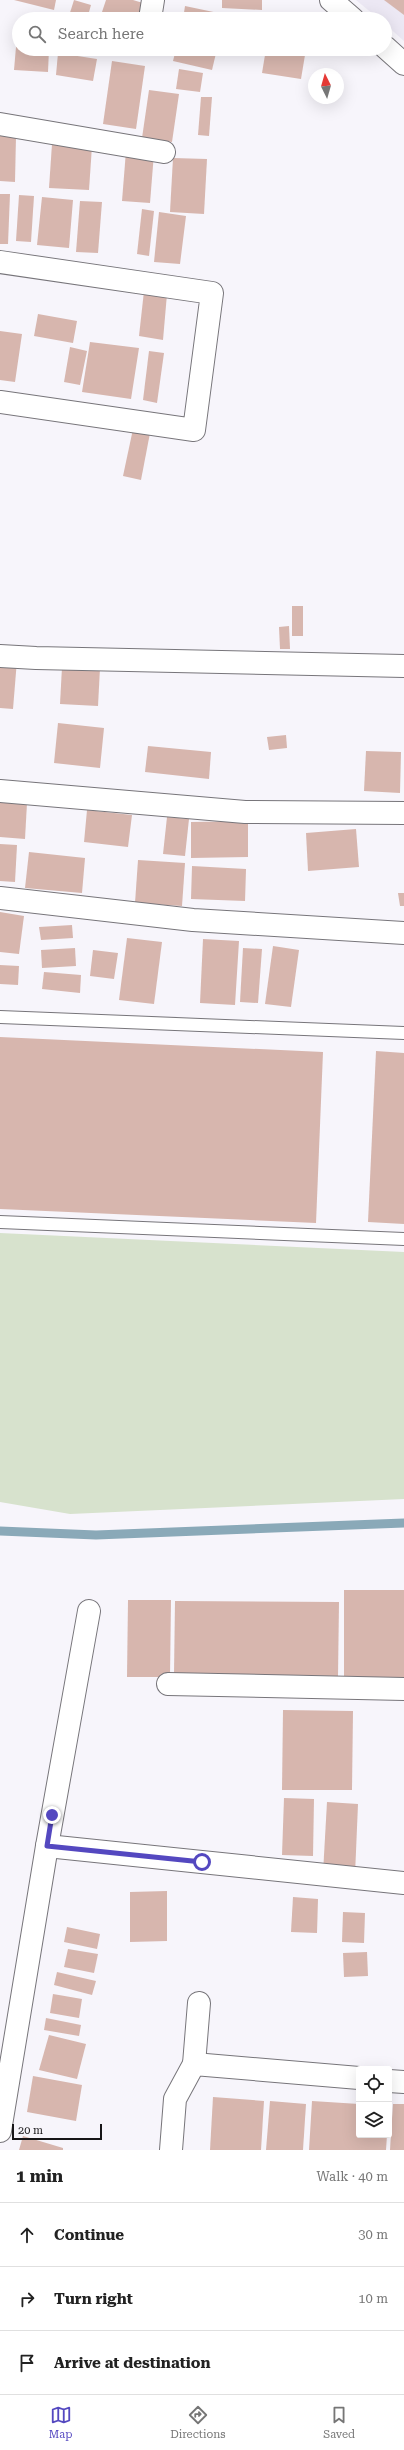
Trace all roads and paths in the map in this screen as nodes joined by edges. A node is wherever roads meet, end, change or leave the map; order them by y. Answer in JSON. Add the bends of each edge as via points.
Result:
{"nodes":[{"id":1,"x":153,"y":0,"type":"edge"},
{"id":2,"x":331,"y":0,"type":"edge"},
{"id":3,"x":151,"y":12,"type":"edge"},
{"id":4,"x":345,"y":12,"type":"edge"},
{"id":5,"x":392,"y":53,"type":"edge"},
{"id":6,"x":404,"y":64,"type":"edge"},
{"id":7,"x":0,"y":124,"type":"edge"},
{"id":8,"x":164,"y":152,"type":"dead end"},
{"id":9,"x":0,"y":262,"type":"edge"},
{"id":10,"x":0,"y":402,"type":"edge"},
{"id":11,"x":0,"y":656,"type":"edge"},
{"id":12,"x":404,"y":666,"type":"edge"},
{"id":13,"x":0,"y":791,"type":"edge"},
{"id":14,"x":404,"y":813,"type":"edge"},
{"id":15,"x":0,"y":898,"type":"edge"},
{"id":16,"x":404,"y":933,"type":"edge"},
{"id":17,"x":0,"y":1017,"type":"edge"},
{"id":18,"x":404,"y":1033,"type":"edge"},
{"id":19,"x":0,"y":1222,"type":"edge"},
{"id":20,"x":404,"y":1238,"type":"edge"},
{"id":21,"x":89,"y":1611,"type":"dead end"},
{"id":22,"x":168,"y":1684,"type":"dead end"},
{"id":23,"x":404,"y":1689,"type":"edge"},
{"id":24,"x":47,"y":1846,"type":"junction"},
{"id":25,"x":404,"y":1883,"type":"edge"},
{"id":26,"x":199,"y":2004,"type":"dead end"},
{"id":27,"x":194,"y":2064,"type":"junction"},
{"id":28,"x":356,"y":2078,"type":"edge"},
{"id":29,"x":392,"y":2081,"type":"edge"},
{"id":30,"x":404,"y":2082,"type":"edge"},
{"id":31,"x":0,"y":2131,"type":"edge"},
{"id":32,"x":171,"y":2150,"type":"edge"}],
"edges":[{"from":1,"to":3,"type":"street"},
{"from":2,"to":4,"type":"street"},
{"from":5,"to":6,"type":"street"},
{"from":7,"to":8,"type":"street"},
{"from":9,"to":10,"type":"street","via":[[212,293],[194,430]]},
{"from":11,"to":12,"type":"street"},
{"from":13,"to":14,"type":"street","via":[[245,812]]},
{"from":15,"to":16,"type":"street","via":[[193,920]]},
{"from":17,"to":18,"type":"lane"},
{"from":19,"to":20,"type":"lane"},
{"from":21,"to":24,"type":"street"},
{"from":22,"to":23,"type":"street"},
{"from":24,"to":25,"type":"street"},
{"from":24,"to":31,"type":"street"},
{"from":26,"to":27,"type":"street"},
{"from":27,"to":28,"type":"street"},
{"from":27,"to":32,"type":"street","via":[[176,2100]]},
{"from":29,"to":30,"type":"street"}]}
